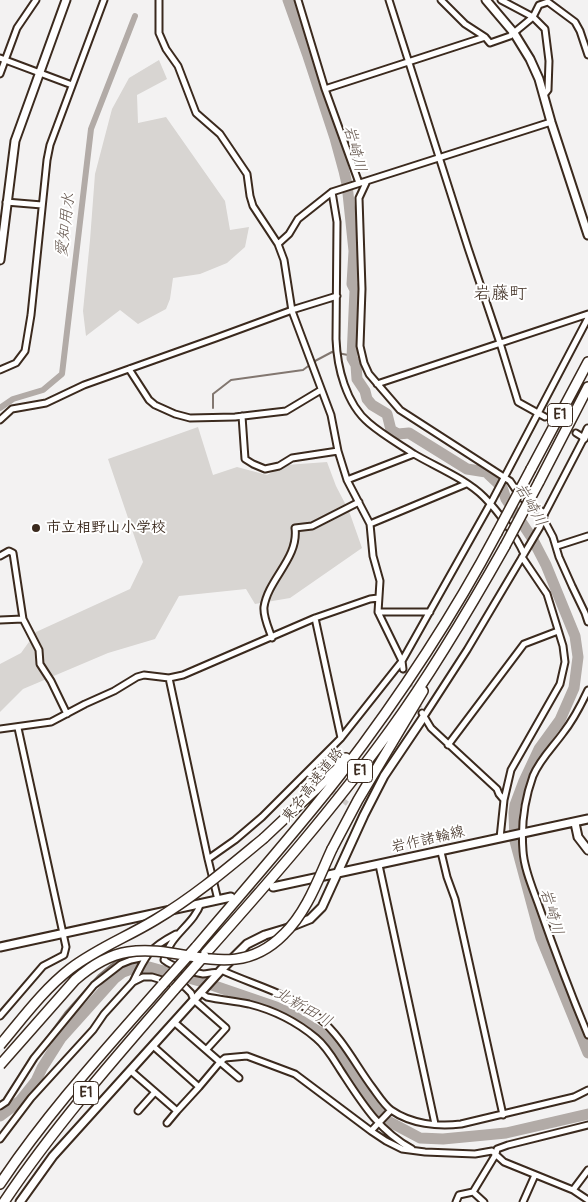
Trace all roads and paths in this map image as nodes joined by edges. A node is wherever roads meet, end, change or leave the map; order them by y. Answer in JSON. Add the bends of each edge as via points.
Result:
{"nodes":[{"id":1,"x":36,"y":0,"type":"edge"},
{"id":2,"x":66,"y":0,"type":"edge"},
{"id":3,"x":104,"y":0,"type":"edge"},
{"id":4,"x":159,"y":0,"type":"edge"},
{"id":5,"x":298,"y":0,"type":"edge"},
{"id":6,"x":389,"y":0,"type":"edge"},
{"id":7,"x":441,"y":0,"type":"edge"},
{"id":8,"x":500,"y":0,"type":"edge"},
{"id":9,"x":488,"y":2,"type":"edge"},
{"id":10,"x":533,"y":17,"type":"junction"},
{"id":11,"x":514,"y":33,"type":"junction"},
{"id":12,"x":485,"y":36,"type":"junction"},
{"id":13,"x":588,"y":55,"type":"edge"},
{"id":14,"x":3,"y":59,"type":"edge"},
{"id":15,"x":409,"y":62,"type":"junction"},
{"id":16,"x":38,"y":72,"type":"junction"},
{"id":17,"x":0,"y":74,"type":"edge"},
{"id":18,"x":72,"y":85,"type":"junction"},
{"id":19,"x":325,"y":89,"type":"junction"},
{"id":20,"x":544,"y":95,"type":"junction"},
{"id":21,"x":551,"y":122,"type":"junction"},
{"id":22,"x":439,"y":158,"type":"junction"},
{"id":23,"x":366,"y":183,"type":"junction"},
{"id":24,"x":358,"y":184,"type":"junction"},
{"id":25,"x":332,"y":192,"type":"junction"},
{"id":26,"x":3,"y":202,"type":"edge"},
{"id":27,"x":42,"y":206,"type":"junction"},
{"id":28,"x":588,"y":235,"type":"edge"},
{"id":29,"x":278,"y":244,"type":"junction"},
{"id":30,"x":0,"y":260,"type":"edge"},
{"id":31,"x":337,"y":296,"type":"junction"},
{"id":32,"x":292,"y":311,"type":"junction"},
{"id":33,"x":588,"y":314,"type":"edge"},
{"id":34,"x":588,"y":318,"type":"edge"},
{"id":35,"x":500,"y":343,"type":"junction"},
{"id":36,"x":588,"y":362,"type":"edge"},
{"id":37,"x":129,"y":369,"type":"junction"},
{"id":38,"x":0,"y":370,"type":"edge"},
{"id":39,"x":377,"y":384,"type":"junction"},
{"id":40,"x":588,"y":386,"type":"edge"},
{"id":41,"x":322,"y":390,"type":"junction"},
{"id":42,"x":538,"y":413,"type":"junction"},
{"id":43,"x":242,"y":416,"type":"junction"},
{"id":44,"x":545,"y":417,"type":"tunnel mouth"},
{"id":45,"x":0,"y":420,"type":"edge"},
{"id":46,"x":588,"y":429,"type":"edge"},
{"id":47,"x":576,"y":433,"type":"tunnel mouth"},
{"id":48,"x":584,"y":438,"type":"junction"},
{"id":49,"x":338,"y":451,"type":"junction"},
{"id":50,"x":414,"y":454,"type":"junction"},
{"id":51,"x":347,"y":480,"type":"junction"},
{"id":52,"x":503,"y":480,"type":"junction"},
{"id":53,"x":466,"y":484,"type":"junction"},
{"id":54,"x":359,"y":502,"type":"junction"},
{"id":55,"x":490,"y":504,"type":"junction"},
{"id":56,"x":546,"y":513,"type":"junction"},
{"id":57,"x":544,"y":520,"type":"junction"},
{"id":58,"x":370,"y":524,"type":"junction"},
{"id":59,"x":588,"y":536,"type":"edge"},
{"id":60,"x":557,"y":546,"type":"junction"},
{"id":61,"x":524,"y":554,"type":"junction"},
{"id":62,"x":0,"y":556,"type":"edge"},
{"id":63,"x":491,"y":571,"type":"junction"},
{"id":64,"x":378,"y":598,"type":"junction"},
{"id":65,"x":378,"y":612,"type":"junction"},
{"id":66,"x":430,"y":612,"type":"junction"},
{"id":67,"x":315,"y":618,"type":"junction"},
{"id":68,"x":23,"y":619,"type":"junction"},
{"id":69,"x":0,"y":620,"type":"edge"},
{"id":70,"x":588,"y":622,"type":"edge"},
{"id":71,"x":558,"y":631,"type":"junction"},
{"id":72,"x":272,"y":638,"type":"junction"},
{"id":73,"x":402,"y":661,"type":"junction"},
{"id":74,"x":403,"y":669,"type":"tunnel mouth"},
{"id":75,"x":169,"y":678,"type":"junction"},
{"id":76,"x":588,"y":690,"type":"edge"},
{"id":77,"x":67,"y":714,"type":"junction"},
{"id":78,"x":422,"y":716,"type":"junction"},
{"id":79,"x":380,"y":720,"type":"junction"},
{"id":80,"x":18,"y":728,"type":"junction"},
{"id":81,"x":0,"y":729,"type":"edge"},
{"id":82,"x":341,"y":738,"type":"junction"},
{"id":83,"x":448,"y":745,"type":"junction"},
{"id":84,"x":307,"y":772,"type":"junction"},
{"id":85,"x":316,"y":779,"type":"tunnel mouth"},
{"id":86,"x":504,"y":800,"type":"junction"},
{"id":87,"x":588,"y":820,"type":"edge"},
{"id":88,"x":575,"y":823,"type":"junction"},
{"id":89,"x":522,"y":834,"type":"junction"},
{"id":90,"x":503,"y":838,"type":"junction"},
{"id":91,"x":588,"y":850,"type":"edge"},
{"id":92,"x":440,"y":852,"type":"junction"},
{"id":93,"x":208,"y":860,"type":"junction"},
{"id":94,"x":378,"y":866,"type":"junction"},
{"id":95,"x":337,"y":874,"type":"junction"},
{"id":96,"x":273,"y":887,"type":"dead end"},
{"id":97,"x":231,"y":897,"type":"tunnel mouth"},
{"id":98,"x":218,"y":900,"type":"junction"},
{"id":99,"x":201,"y":903,"type":"junction"},
{"id":100,"x":64,"y":934,"type":"junction"},
{"id":101,"x":176,"y":934,"type":"junction"},
{"id":102,"x":0,"y":947,"type":"edge"},
{"id":103,"x":145,"y":957,"type":"junction"},
{"id":104,"x":220,"y":972,"type":"junction"},
{"id":105,"x":133,"y":982,"type":"junction"},
{"id":106,"x":201,"y":993,"type":"junction"},
{"id":107,"x":194,"y":1000,"type":"junction"},
{"id":108,"x":0,"y":1016,"type":"edge"},
{"id":109,"x":174,"y":1022,"type":"junction"},
{"id":110,"x":588,"y":1035,"type":"edge"},
{"id":111,"x":0,"y":1044,"type":"edge"},
{"id":112,"x":153,"y":1046,"type":"junction"},
{"id":113,"x":206,"y":1050,"type":"junction"},
{"id":114,"x":220,"y":1062,"type":"junction"},
{"id":115,"x":0,"y":1065,"type":"edge"},
{"id":116,"x":132,"y":1071,"type":"junction"},
{"id":117,"x":239,"y":1078,"type":"dead end"},
{"id":118,"x":199,"y":1087,"type":"junction"},
{"id":119,"x":588,"y":1090,"type":"edge"},
{"id":120,"x":155,"y":1092,"type":"junction"},
{"id":121,"x":0,"y":1106,"type":"edge"},
{"id":122,"x":138,"y":1111,"type":"dead end"},
{"id":123,"x":177,"y":1111,"type":"junction"},
{"id":124,"x":390,"y":1111,"type":"junction"},
{"id":125,"x":503,"y":1115,"type":"junction"},
{"id":126,"x":378,"y":1123,"type":"junction"},
{"id":127,"x":167,"y":1124,"type":"dead end"},
{"id":128,"x":434,"y":1124,"type":"junction"},
{"id":129,"x":588,"y":1125,"type":"edge"},
{"id":130,"x":371,"y":1131,"type":"junction"},
{"id":131,"x":0,"y":1139,"type":"edge"},
{"id":132,"x":414,"y":1151,"type":"junction"},
{"id":133,"x":496,"y":1154,"type":"junction"},
{"id":134,"x":588,"y":1170,"type":"edge"},
{"id":135,"x":536,"y":1175,"type":"junction"},
{"id":136,"x":0,"y":1184,"type":"edge"},
{"id":137,"x":573,"y":1190,"type":"junction"},
{"id":138,"x":474,"y":1192,"type":"junction"},
{"id":139,"x":588,"y":1200,"type":"edge"},
{"id":140,"x":4,"y":1202,"type":"edge"},
{"id":141,"x":20,"y":1202,"type":"edge"},
{"id":142,"x":456,"y":1202,"type":"edge"},
{"id":143,"x":484,"y":1202,"type":"edge"},
{"id":144,"x":523,"y":1202,"type":"edge"}],
"edges":[{"from":1,"to":14,"type":"street","via":[[17,28]]},
{"from":2,"to":16,"type":"street"},
{"from":3,"to":18,"type":"street"},
{"from":4,"to":29,"type":"street","via":[[159,33],[178,66],[196,113],[220,134],[247,174],[253,206]]},
{"from":5,"to":19,"type":"street"},
{"from":6,"to":15,"type":"street"},
{"from":7,"to":12,"type":"street","via":[[465,24]]},
{"from":8,"to":9,"type":"street"},
{"from":8,"to":10,"type":"street"},
{"from":9,"to":11,"type":"street"},
{"from":10,"to":11,"type":"street"},
{"from":10,"to":13,"type":"street","via":[[539,5],[548,2],[575,22]]},
{"from":10,"to":20,"type":"street","via":[[545,29],[547,36],[548,90]]},
{"from":11,"to":12,"type":"street","via":[[490,43]]},
{"from":11,"to":20,"type":"street","via":[[530,59]]},
{"from":12,"to":15,"type":"street"},
{"from":14,"to":16,"type":"street"},
{"from":14,"to":17,"type":"street"},
{"from":15,"to":19,"type":"street"},
{"from":15,"to":22,"type":"street"},
{"from":16,"to":18,"type":"street"},
{"from":16,"to":26,"type":"street","via":[[15,141]]},
{"from":18,"to":27,"type":"street","via":[[50,145]]},
{"from":19,"to":24,"type":"street"},
{"from":20,"to":21,"type":"street"},
{"from":21,"to":22,"type":"street"},
{"from":21,"to":28,"type":"street"},
{"from":22,"to":23,"type":"street"},
{"from":22,"to":35,"type":"street"},
{"from":23,"to":24,"type":"street"},
{"from":23,"to":39,"type":"street","via":[[359,198],[360,346],[364,363]]},
{"from":24,"to":25,"type":"street"},
{"from":25,"to":29,"type":"street","via":[[298,219]]},
{"from":25,"to":31,"type":"street","via":[[337,222]]},
{"from":26,"to":27,"type":"street"},
{"from":26,"to":30,"type":"street"},
{"from":27,"to":38,"type":"street","via":[[25,351],[16,363]]},
{"from":29,"to":32,"type":"street","via":[[284,260]]},
{"from":31,"to":32,"type":"street"},
{"from":31,"to":50,"type":"street","via":[[336,356],[347,391],[368,423]]},
{"from":32,"to":37,"type":"street"},
{"from":32,"to":41,"type":"street"},
{"from":33,"to":35,"type":"street"},
{"from":34,"to":42,"type":"street"},
{"from":35,"to":39,"type":"street"},
{"from":35,"to":42,"type":"street","via":[[518,402]]},
{"from":36,"to":79,"type":"highway","name":"東名高速道路","number":"E1","bridge":true,"via":[[497,533],[435,639]]},
{"from":37,"to":43,"type":"street","via":[[149,400],[174,414],[190,418]]},
{"from":37,"to":45,"type":"street","via":[[46,403],[12,409]]},
{"from":39,"to":52,"type":"street","via":[[400,410]]},
{"from":40,"to":63,"type":"highway","name":"東名高速道路","number":"E1","bridge":true},
{"from":41,"to":43,"type":"street","via":[[286,411]]},
{"from":41,"to":49,"type":"street"},
{"from":42,"to":44,"type":"street"},
{"from":42,"to":52,"type":"street"},
{"from":43,"to":49,"type":"street","via":[[245,459],[265,469],[299,456]]},
{"from":46,"to":48,"type":"street"},
{"from":47,"to":48,"type":"street"},
{"from":48,"to":56,"type":"street"},
{"from":49,"to":51,"type":"street"},
{"from":50,"to":51,"type":"street"},
{"from":50,"to":53,"type":"street"},
{"from":51,"to":54,"type":"street"},
{"from":52,"to":55,"type":"street"},
{"from":52,"to":56,"type":"street","via":[[510,481],[530,505]]},
{"from":53,"to":55,"type":"street"},
{"from":53,"to":58,"type":"street"},
{"from":54,"to":58,"type":"street"},
{"from":54,"to":72,"type":"street","via":[[312,526],[295,528],[295,544],[267,596],[264,609]]},
{"from":55,"to":61,"type":"street","via":[[518,540]]},
{"from":55,"to":66,"type":"street"},
{"from":56,"to":57,"type":"street"},
{"from":57,"to":60,"type":"street"},
{"from":57,"to":61,"type":"street"},
{"from":58,"to":64,"type":"street","via":[[373,556],[380,581]]},
{"from":59,"to":60,"type":"street"},
{"from":60,"to":70,"type":"street"},
{"from":61,"to":71,"type":"street","via":[[547,594]]},
{"from":61,"to":78,"type":"street","via":[[467,650]]},
{"from":62,"to":68,"type":"street","via":[[9,551],[13,553]]},
{"from":63,"to":115,"type":"highway","bridge":true,"via":[[358,800],[302,911],[285,934],[254,954],[228,960],[154,951],[123,953],[107,958],[76,980]]},
{"from":63,"to":140,"type":"highway","name":"東名高速道路","number":"E1","bridge":true,"via":[[423,682],[365,764],[315,827],[82,1098]]},
{"from":64,"to":65,"type":"street"},
{"from":64,"to":67,"type":"street"},
{"from":65,"to":66,"type":"street"},
{"from":65,"to":73,"type":"street"},
{"from":66,"to":73,"type":"street"},
{"from":67,"to":72,"type":"street"},
{"from":67,"to":82,"type":"street"},
{"from":68,"to":69,"type":"street"},
{"from":68,"to":77,"type":"street","via":[[40,650],[40,664]]},
{"from":71,"to":83,"type":"street","via":[[524,644]]},
{"from":71,"to":86,"type":"street","via":[[565,662],[563,675],[511,770]]},
{"from":72,"to":75,"type":"street"},
{"from":73,"to":74,"type":"street"},
{"from":73,"to":82,"type":"street"},
{"from":75,"to":77,"type":"street","via":[[137,677]]},
{"from":75,"to":93,"type":"street"},
{"from":76,"to":89,"type":"street","via":[[534,776]]},
{"from":77,"to":80,"type":"street","via":[[52,722]]},
{"from":78,"to":83,"type":"street"},
{"from":78,"to":95,"type":"street","via":[[360,813]]},
{"from":79,"to":111,"type":"highway","bridge":true,"via":[[315,790],[264,838],[176,906],[70,969]]},
{"from":79,"to":136,"type":"highway","name":"東名高速道路","number":"E1","bridge":true,"via":[[310,811],[196,948],[77,1082]]},
{"from":80,"to":81,"type":"street"},
{"from":80,"to":100,"type":"street"},
{"from":82,"to":84,"type":"street"},
{"from":83,"to":86,"type":"street","via":[[497,789]]},
{"from":84,"to":85,"type":"street"},
{"from":84,"to":93,"type":"street","via":[[262,817]]},
{"from":86,"to":90,"type":"street"},
{"from":87,"to":88,"type":"street","name":"岩作諸輪線"},
{"from":88,"to":89,"type":"street","name":"岩作諸輪線"},
{"from":88,"to":91,"type":"street","via":[[578,837]]},
{"from":89,"to":90,"type":"street","name":"岩作諸輪線"},
{"from":89,"to":110,"type":"street","via":[[523,853],[534,890]]},
{"from":90,"to":92,"type":"street","name":"岩作諸輪線"},
{"from":92,"to":94,"type":"street","name":"岩作諸輪線"},
{"from":92,"to":125,"type":"street","via":[[455,899]]},
{"from":93,"to":98,"type":"street"},
{"from":94,"to":95,"type":"street","name":"岩作諸輪線"},
{"from":94,"to":128,"type":"street"},
{"from":95,"to":96,"type":"street","name":"岩作諸輪線"},
{"from":95,"to":104,"type":"street","via":[[327,897],[314,915],[247,944]]},
{"from":97,"to":98,"type":"street"},
{"from":98,"to":99,"type":"street"},
{"from":99,"to":100,"type":"street"},
{"from":99,"to":101,"type":"street","via":[[198,913]]},
{"from":100,"to":102,"type":"street"},
{"from":100,"to":108,"type":"street","via":[[64,955],[43,966]]},
{"from":101,"to":103,"type":"street","via":[[159,943]]},
{"from":101,"to":104,"type":"street","via":[[166,949],[164,960],[203,974]]},
{"from":103,"to":105,"type":"street"},
{"from":103,"to":121,"type":"street","via":[[121,964],[94,985],[34,1058],[6,1102]]},
{"from":104,"to":106,"type":"street"},
{"from":104,"to":124,"type":"street","via":[[296,1002],[320,1019],[343,1044]]},
{"from":105,"to":107,"type":"street","via":[[152,977],[185,987]]},
{"from":105,"to":131,"type":"street","via":[[31,1098]]},
{"from":106,"to":107,"type":"street"},
{"from":106,"to":126,"type":"street","via":[[257,1007],[301,1026],[327,1050]]},
{"from":107,"to":109,"type":"street"},
{"from":107,"to":113,"type":"street","via":[[226,1028]]},
{"from":109,"to":112,"type":"street"},
{"from":109,"to":113,"type":"street"},
{"from":112,"to":116,"type":"street"},
{"from":112,"to":118,"type":"street"},
{"from":113,"to":114,"type":"street"},
{"from":114,"to":117,"type":"street"},
{"from":114,"to":118,"type":"street"},
{"from":114,"to":130,"type":"street","via":[[225,1058],[247,1056],[295,1074]]},
{"from":116,"to":120,"type":"street"},
{"from":116,"to":141,"type":"street","via":[[53,1156]]},
{"from":118,"to":123,"type":"street"},
{"from":119,"to":125,"type":"street","via":[[574,1097]]},
{"from":120,"to":122,"type":"street"},
{"from":120,"to":123,"type":"street"},
{"from":123,"to":127,"type":"street"},
{"from":124,"to":126,"type":"street"},
{"from":124,"to":128,"type":"street","via":[[417,1122]]},
{"from":125,"to":128,"type":"street","via":[[455,1125]]},
{"from":126,"to":130,"type":"street"},
{"from":126,"to":132,"type":"street","via":[[397,1141]]},
{"from":129,"to":133,"type":"street","via":[[508,1145],[497,1149]]},
{"from":130,"to":132,"type":"street","via":[[393,1145]]},
{"from":132,"to":133,"type":"street","via":[[475,1154],[492,1151]]},
{"from":133,"to":135,"type":"street","via":[[504,1162]]},
{"from":133,"to":138,"type":"street"},
{"from":134,"to":137,"type":"street"},
{"from":135,"to":137,"type":"street"},
{"from":135,"to":144,"type":"street"},
{"from":137,"to":139,"type":"street"},
{"from":138,"to":142,"type":"street","via":[[459,1195]]},
{"from":138,"to":143,"type":"street"}]}
